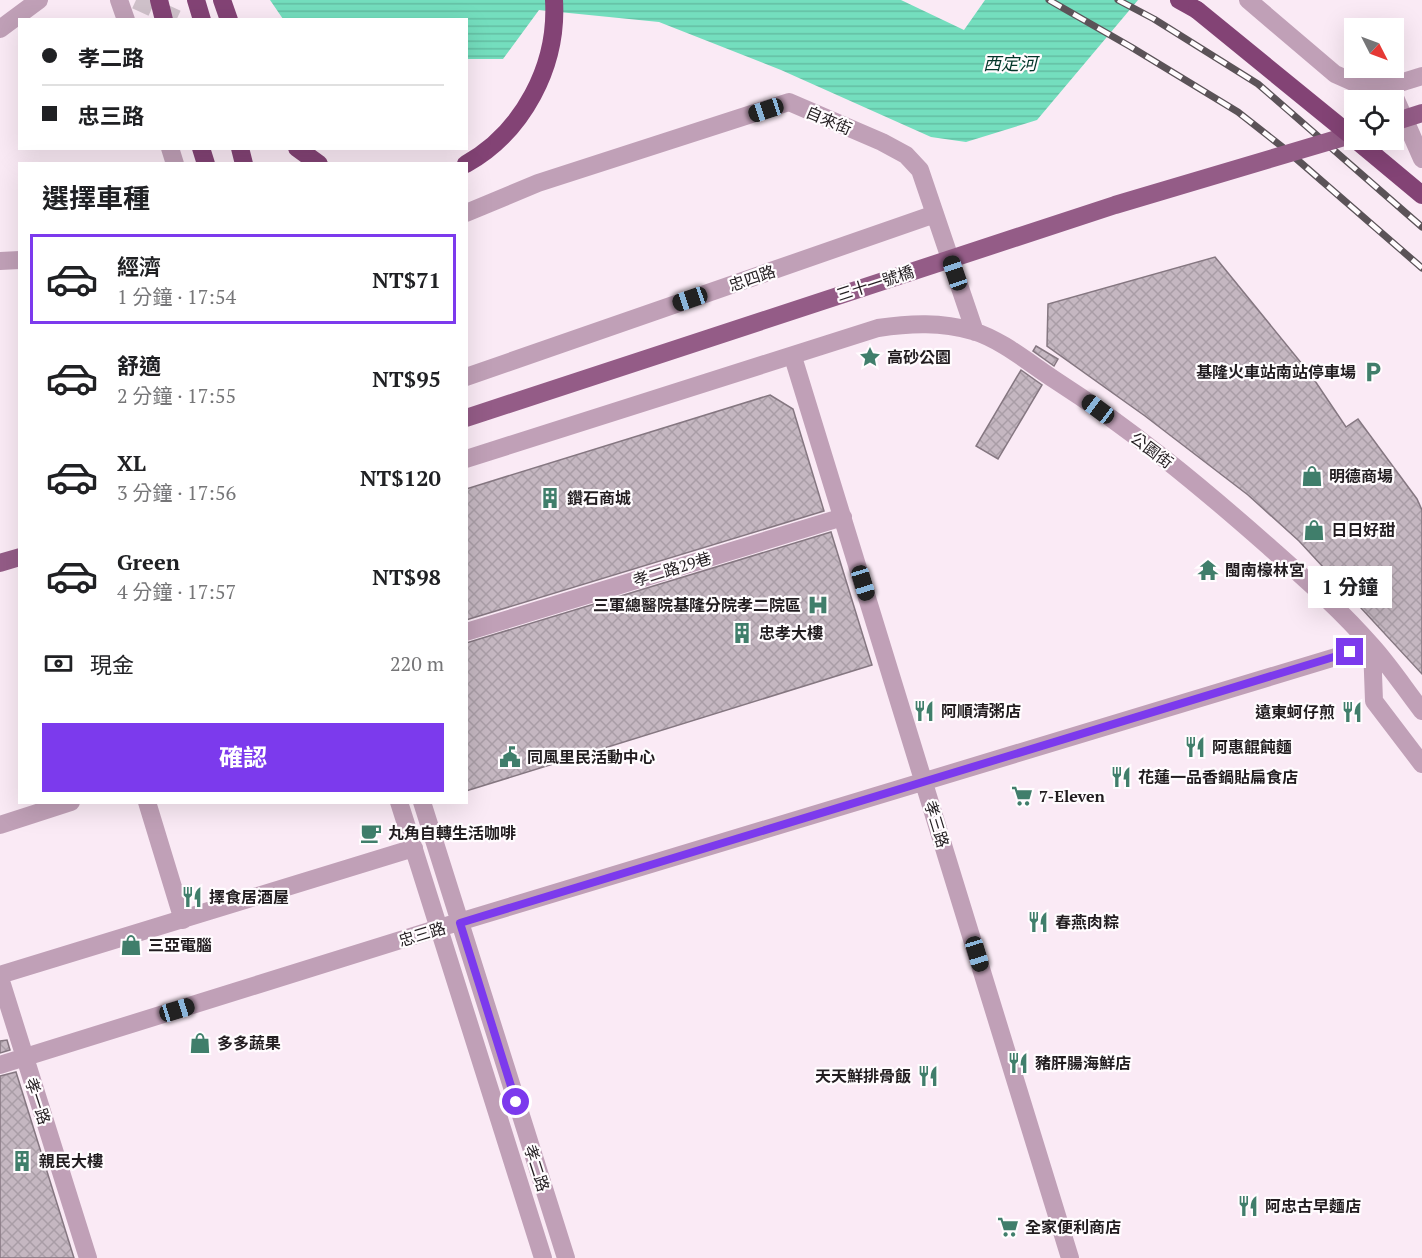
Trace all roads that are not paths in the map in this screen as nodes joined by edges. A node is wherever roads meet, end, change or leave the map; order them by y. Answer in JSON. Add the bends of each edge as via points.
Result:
{"nodes":[{"id":1,"x":39,"y":0,"type":"edge"},
{"id":2,"x":119,"y":0,"type":"edge"},
{"id":3,"x":159,"y":0,"type":"edge"},
{"id":4,"x":196,"y":0,"type":"edge"},
{"id":5,"x":222,"y":0,"type":"edge"},
{"id":6,"x":554,"y":0,"type":"edge"},
{"id":7,"x":1179,"y":0,"type":"edge"},
{"id":8,"x":1248,"y":0,"type":"edge"},
{"id":9,"x":1191,"y":5,"type":"edge"},
{"id":10,"x":125,"y":18,"type":"edge"},
{"id":11,"x":164,"y":18,"type":"edge"},
{"id":12,"x":200,"y":18,"type":"edge"},
{"id":13,"x":228,"y":18,"type":"edge"},
{"id":14,"x":0,"y":29,"type":"edge"},
{"id":15,"x":1422,"y":76,"type":"edge"},
{"id":16,"x":1390,"y":86,"type":"junction"},
{"id":17,"x":1422,"y":113,"type":"edge"},
{"id":18,"x":1404,"y":119,"type":"edge"},
{"id":19,"x":1344,"y":128,"type":"edge"},
{"id":20,"x":1344,"y":140,"type":"edge"},
{"id":21,"x":300,"y":150,"type":"edge"},
{"id":22,"x":1370,"y":150,"type":"edge"},
{"id":23,"x":1422,"y":159,"type":"edge"},
{"id":24,"x":316,"y":162,"type":"edge"},
{"id":25,"x":468,"y":163,"type":"edge"},
{"id":26,"x":1422,"y":195,"type":"edge"},
{"id":27,"x":468,"y":212,"type":"edge"},
{"id":28,"x":935,"y":214,"type":"junction"},
{"id":29,"x":18,"y":260,"type":"edge"},
{"id":30,"x":0,"y":261,"type":"edge"},
{"id":31,"x":975,"y":332,"type":"junction"},
{"id":32,"x":793,"y":357,"type":"junction"},
{"id":33,"x":468,"y":375,"type":"edge"},
{"id":34,"x":468,"y":417,"type":"edge"},
{"id":35,"x":468,"y":458,"type":"edge"},
{"id":36,"x":843,"y":517,"type":"junction"},
{"id":37,"x":18,"y":558,"type":"edge"},
{"id":38,"x":0,"y":563,"type":"edge"},
{"id":39,"x":468,"y":631,"type":"edge"},
{"id":40,"x":1372,"y":645,"type":"junction"},
{"id":41,"x":1422,"y":711,"type":"edge"},
{"id":42,"x":1422,"y":764,"type":"edge"},
{"id":43,"x":923,"y":781,"type":"junction"},
{"id":44,"x":65,"y":804,"type":"edge"},
{"id":45,"x":148,"y":804,"type":"edge"},
{"id":46,"x":400,"y":804,"type":"edge"},
{"id":47,"x":423,"y":804,"type":"edge"},
{"id":48,"x":0,"y":825,"type":"edge"},
{"id":49,"x":414,"y":849,"type":"junction"},
{"id":50,"x":183,"y":920,"type":"junction"},
{"id":51,"x":460,"y":923,"type":"junction"},
{"id":52,"x":439,"y":928,"type":"junction"},
{"id":53,"x":0,"y":977,"type":"edge"},
{"id":54,"x":24,"y":1058,"type":"junction"},
{"id":55,"x":0,"y":1065,"type":"edge"},
{"id":56,"x":88,"y":1258,"type":"edge"},
{"id":57,"x":543,"y":1258,"type":"edge"},
{"id":58,"x":566,"y":1258,"type":"edge"},
{"id":59,"x":1070,"y":1258,"type":"edge"}],
"edges":[{"from":1,"to":14,"type":"street"},
{"from":2,"to":10,"type":"street"},
{"from":3,"to":11,"type":"highway","bridge":true},
{"from":4,"to":12,"type":"highway"},
{"from":5,"to":13,"type":"highway"},
{"from":6,"to":25,"type":"highway","via":[[552,40],[535,92],[504,137]]},
{"from":7,"to":9,"type":"highway"},
{"from":8,"to":16,"type":"street","via":[[1335,74],[1371,86]]},
{"from":9,"to":19,"type":"highway","bridge":true},
{"from":15,"to":16,"type":"street"},
{"from":16,"to":23,"type":"street"},
{"from":17,"to":18,"type":"main road","bridge":true},
{"from":20,"to":34,"type":"main road","name":"三十一號橋","bridge":true,"via":[[1103,208]]},
{"from":21,"to":24,"type":"highway"},
{"from":22,"to":26,"type":"highway"},
{"from":27,"to":28,"type":"street","name":"自來街","via":[[538,183],[789,102],[906,155],[920,171]]},
{"from":28,"to":31,"type":"street","name":"自來街"},
{"from":28,"to":33,"type":"street","name":"忠四路"},
{"from":29,"to":30,"type":"street"},
{"from":31,"to":32,"type":"street","name":"公園街","via":[[948,325],[910,323],[878,328]]},
{"from":31,"to":40,"type":"street","name":"公園街","via":[[1079,395],[1176,469],[1321,593]]},
{"from":32,"to":35,"type":"street"},
{"from":32,"to":36,"type":"street","name":"孝三路"},
{"from":36,"to":39,"type":"street","name":"孝二路29巷"},
{"from":36,"to":43,"type":"street","name":"孝三路"},
{"from":37,"to":38,"type":"main road"},
{"from":40,"to":41,"type":"street","name":"公園街"},
{"from":40,"to":42,"type":"street","via":[[1374,701]]},
{"from":40,"to":43,"type":"street","name":"忠三路"},
{"from":43,"to":51,"type":"street","name":"忠三路"},
{"from":43,"to":59,"type":"street","name":"孝三路"},
{"from":44,"to":48,"type":"street"},
{"from":45,"to":50,"type":"street"},
{"from":46,"to":49,"type":"street","name":"孝二路"},
{"from":47,"to":51,"type":"street","name":"孝二路"},
{"from":49,"to":50,"type":"street"},
{"from":49,"to":52,"type":"street","name":"孝二路"},
{"from":50,"to":53,"type":"street"},
{"from":51,"to":52,"type":"street","name":"忠三路"},
{"from":51,"to":58,"type":"street","name":"孝二路"},
{"from":52,"to":54,"type":"street","name":"忠三路"},
{"from":52,"to":57,"type":"street","name":"孝二路"},
{"from":53,"to":54,"type":"street","name":"孝一路"},
{"from":54,"to":55,"type":"street","name":"忠三路"},
{"from":54,"to":56,"type":"street","name":"孝一路"}]}
